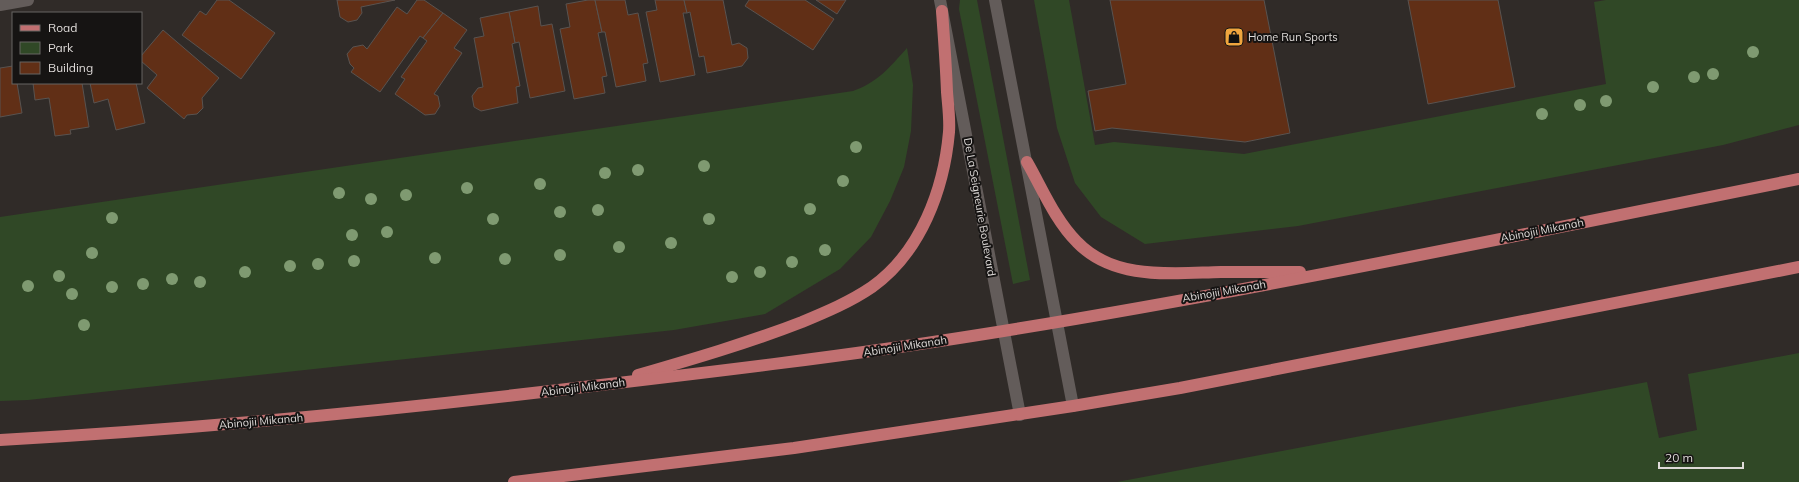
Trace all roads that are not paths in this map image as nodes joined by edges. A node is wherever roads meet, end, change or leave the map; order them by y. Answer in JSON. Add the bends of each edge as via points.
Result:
{"nodes":[{"id":1,"x":28,"y":0,"type":"edge"},
{"id":2,"x":996,"y":0,"type":"edge"},
{"id":3,"x":0,"y":5,"type":"edge"},
{"id":4,"x":941,"y":5,"type":"edge"},
{"id":5,"x":1027,"y":162,"type":"junction"},
{"id":6,"x":1799,"y":179,"type":"edge"},
{"id":7,"x":1799,"y":268,"type":"edge"},
{"id":8,"x":1334,"y":271,"type":"junction"},
{"id":9,"x":1058,"y":322,"type":"junction"},
{"id":10,"x":1004,"y":331,"type":"junction"},
{"id":11,"x":607,"y":385,"type":"junction"},
{"id":12,"x":1073,"y":406,"type":"junction"},
{"id":13,"x":1020,"y":415,"type":"junction"},
{"id":14,"x":0,"y":440,"type":"edge"},
{"id":15,"x":514,"y":482,"type":"edge"}],
"edges":[{"from":1,"to":3,"type":"street"},
{"from":2,"to":5,"type":"street"},
{"from":4,"to":10,"type":"street","name":"De La Seigneurie Boulevard"},
{"from":4,"to":11,"type":"main road","via":[[949,130],[944,169],[925,222],[912,245],[895,265],[873,286],[841,306],[765,337]]},
{"from":5,"to":8,"type":"main road","via":[[1066,230],[1078,244],[1104,261],[1130,270],[1157,274]]},
{"from":5,"to":9,"type":"street"},
{"from":6,"to":8,"type":"main road","name":"Abinojii Mikanah"},
{"from":7,"to":12,"type":"main road","via":[[1180,388]]},
{"from":8,"to":9,"type":"main road","name":"Abinojii Mikanah"},
{"from":9,"to":10,"type":"main road","name":"Abinojii Mikanah"},
{"from":9,"to":12,"type":"street"},
{"from":10,"to":11,"type":"main road","name":"Abinojii Mikanah","via":[[803,362]]},
{"from":10,"to":13,"type":"street","name":"De La Seigneurie Boulevard"},
{"from":11,"to":14,"type":"main road","name":"Abinojii Mikanah","via":[[270,421]]},
{"from":12,"to":13,"type":"main road"},
{"from":13,"to":15,"type":"main road","via":[[794,448]]}]}
